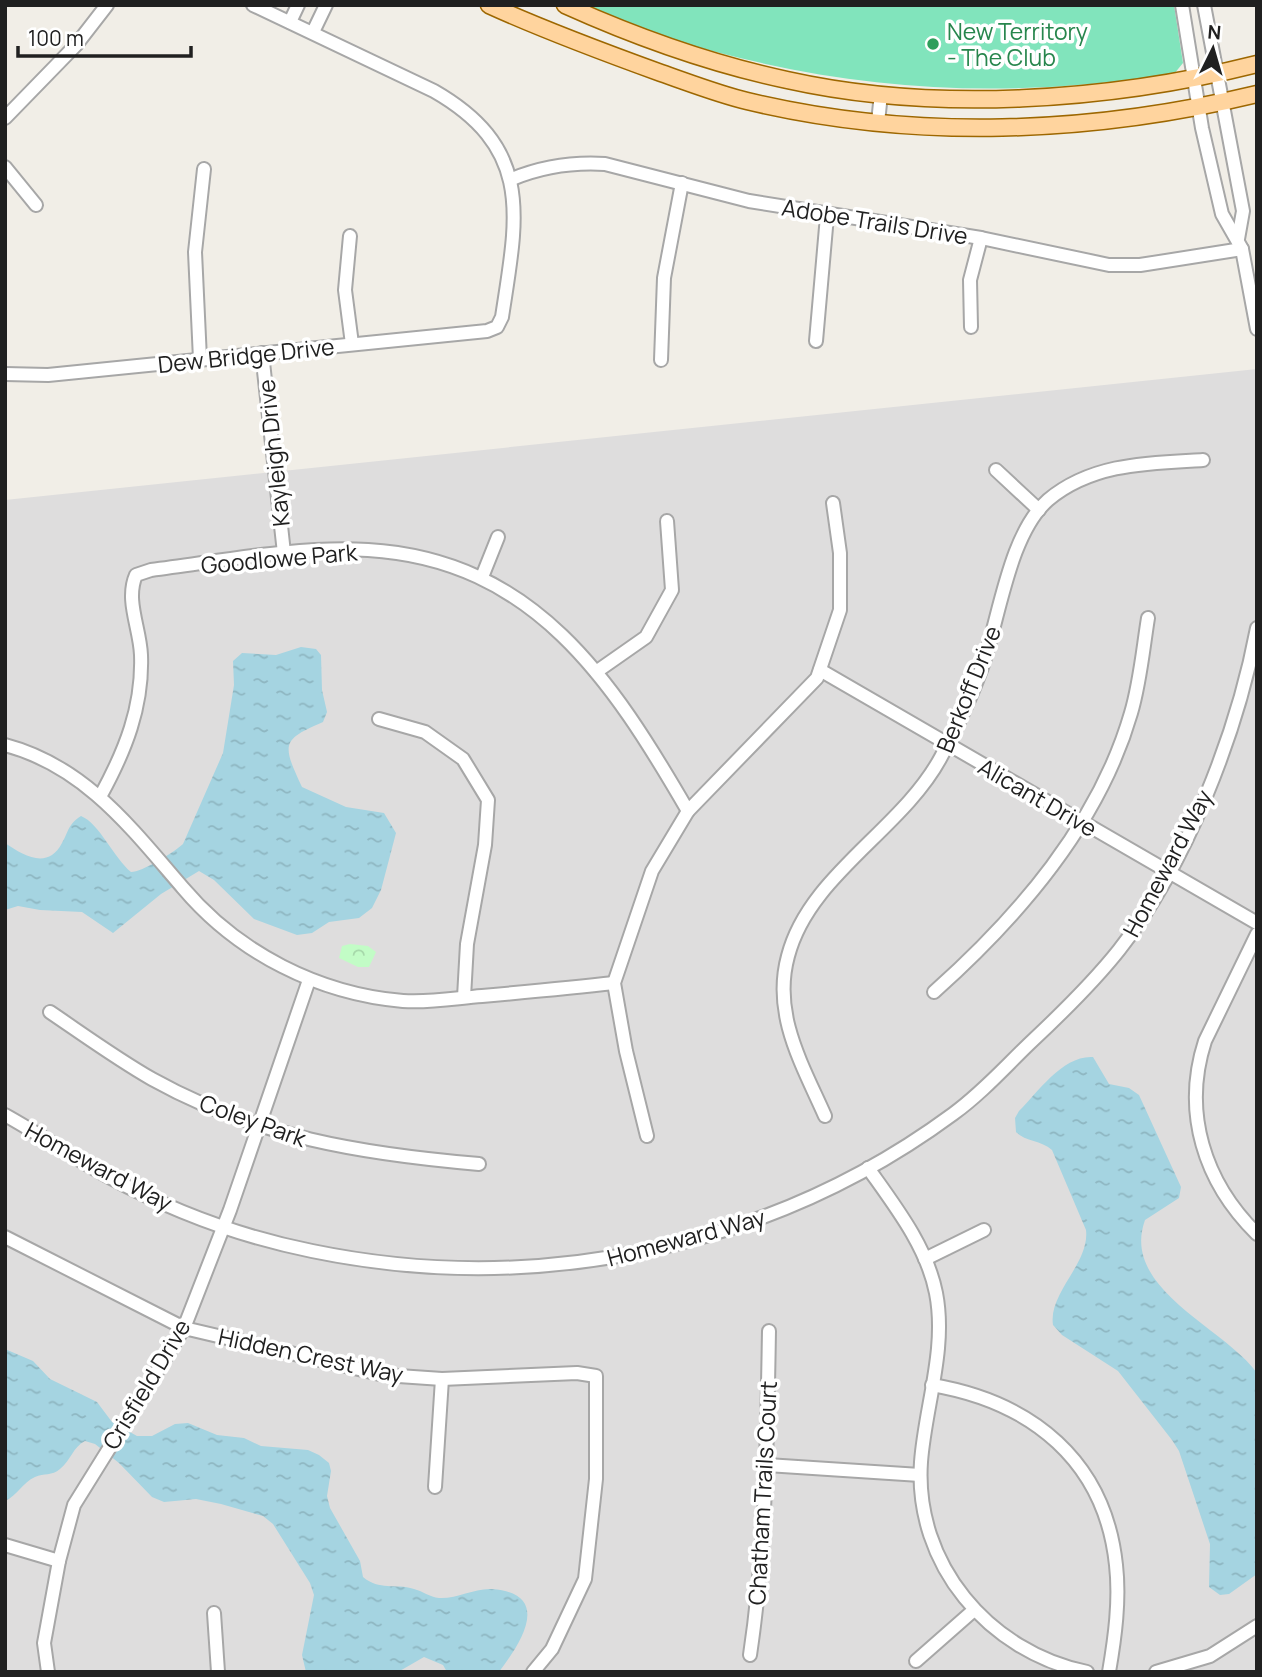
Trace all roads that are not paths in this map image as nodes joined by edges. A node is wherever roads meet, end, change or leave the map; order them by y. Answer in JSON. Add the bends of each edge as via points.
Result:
{"nodes":[{"id":1,"x":107,"y":5,"type":"edge"},
{"id":2,"x":253,"y":5,"type":"edge"},
{"id":3,"x":298,"y":5,"type":"edge"},
{"id":4,"x":326,"y":5,"type":"edge"},
{"id":5,"x":489,"y":5,"type":"edge"},
{"id":6,"x":565,"y":5,"type":"edge"},
{"id":7,"x":1182,"y":5,"type":"edge"},
{"id":8,"x":1204,"y":5,"type":"edge"},
{"id":9,"x":290,"y":22,"type":"junction"},
{"id":10,"x":313,"y":32,"type":"junction"},
{"id":11,"x":1257,"y":64,"type":"edge"},
{"id":12,"x":1215,"y":75,"type":"junction"},
{"id":13,"x":1193,"y":79,"type":"junction"},
{"id":14,"x":881,"y":94,"type":"junction"},
{"id":15,"x":1257,"y":94,"type":"edge"},
{"id":16,"x":1222,"y":101,"type":"junction"},
{"id":17,"x":1198,"y":107,"type":"junction"},
{"id":18,"x":5,"y":118,"type":"edge"},
{"id":19,"x":878,"y":122,"type":"junction"},
{"id":20,"x":5,"y":167,"type":"edge"},
{"id":21,"x":204,"y":169,"type":"dead end"},
{"id":22,"x":512,"y":179,"type":"junction"},
{"id":23,"x":682,"y":183,"type":"junction"},
{"id":24,"x":36,"y":205,"type":"dead end"},
{"id":25,"x":827,"y":216,"type":"junction"},
{"id":26,"x":350,"y":236,"type":"dead end"},
{"id":27,"x":981,"y":238,"type":"junction"},
{"id":28,"x":1240,"y":244,"type":"junction"},
{"id":29,"x":971,"y":327,"type":"dead end"},
{"id":30,"x":1257,"y":329,"type":"edge"},
{"id":31,"x":816,"y":341,"type":"dead end"},
{"id":32,"x":352,"y":344,"type":"junction"},
{"id":33,"x":262,"y":353,"type":"junction"},
{"id":34,"x":200,"y":359,"type":"junction"},
{"id":35,"x":661,"y":360,"type":"dead end"},
{"id":36,"x":5,"y":374,"type":"edge"},
{"id":37,"x":1203,"y":460,"type":"dead end"},
{"id":38,"x":996,"y":470,"type":"dead end"},
{"id":39,"x":833,"y":503,"type":"dead end"},
{"id":40,"x":1039,"y":510,"type":"junction"},
{"id":41,"x":667,"y":521,"type":"dead end"},
{"id":42,"x":498,"y":537,"type":"dead end"},
{"id":43,"x":284,"y":553,"type":"junction"},
{"id":44,"x":482,"y":578,"type":"junction"},
{"id":45,"x":1148,"y":618,"type":"dead end"},
{"id":46,"x":1257,"y":628,"type":"edge"},
{"id":47,"x":820,"y":670,"type":"junction"},
{"id":48,"x":596,"y":672,"type":"junction"},
{"id":49,"x":379,"y":719,"type":"dead end"},
{"id":50,"x":948,"y":744,"type":"junction"},
{"id":51,"x":5,"y":745,"type":"edge"},
{"id":52,"x":101,"y":795,"type":"junction"},
{"id":53,"x":688,"y":811,"type":"junction"},
{"id":54,"x":1081,"y":821,"type":"junction"},
{"id":55,"x":1168,"y":872,"type":"junction"},
{"id":56,"x":1257,"y":923,"type":"edge"},
{"id":57,"x":1257,"y":934,"type":"edge"},
{"id":58,"x":309,"y":980,"type":"junction"},
{"id":59,"x":614,"y":983,"type":"junction"},
{"id":60,"x":934,"y":992,"type":"dead end"},
{"id":61,"x":464,"y":998,"type":"junction"},
{"id":62,"x":50,"y":1012,"type":"dead end"},
{"id":63,"x":5,"y":1115,"type":"edge"},
{"id":64,"x":825,"y":1116,"type":"dead end"},
{"id":65,"x":259,"y":1126,"type":"junction"},
{"id":66,"x":647,"y":1136,"type":"dead end"},
{"id":67,"x":479,"y":1164,"type":"dead end"},
{"id":68,"x":868,"y":1168,"type":"junction"},
{"id":69,"x":223,"y":1227,"type":"junction"},
{"id":70,"x":985,"y":1230,"type":"dead end"},
{"id":71,"x":1257,"y":1234,"type":"edge"},
{"id":72,"x":5,"y":1237,"type":"edge"},
{"id":73,"x":925,"y":1259,"type":"junction"},
{"id":74,"x":184,"y":1328,"type":"junction"},
{"id":75,"x":769,"y":1331,"type":"dead end"},
{"id":76,"x":442,"y":1379,"type":"junction"},
{"id":77,"x":932,"y":1385,"type":"junction"},
{"id":78,"x":767,"y":1465,"type":"junction"},
{"id":79,"x":920,"y":1475,"type":"junction"},
{"id":80,"x":435,"y":1487,"type":"dead end"},
{"id":81,"x":5,"y":1545,"type":"edge"},
{"id":82,"x":59,"y":1561,"type":"junction"},
{"id":83,"x":974,"y":1611,"type":"junction"},
{"id":84,"x":214,"y":1612,"type":"dead end"},
{"id":85,"x":1256,"y":1626,"type":"edge"},
{"id":86,"x":750,"y":1655,"type":"dead end"},
{"id":87,"x":916,"y":1661,"type":"dead end"},
{"id":88,"x":48,"y":1672,"type":"edge"},
{"id":89,"x":218,"y":1672,"type":"edge"},
{"id":90,"x":533,"y":1672,"type":"edge"},
{"id":91,"x":1087,"y":1672,"type":"edge"},
{"id":92,"x":1110,"y":1672,"type":"edge"},
{"id":93,"x":1156,"y":1672,"type":"edge"}],
"edges":[{"from":1,"to":18,"type":"street","via":[[76,45]]},
{"from":2,"to":9,"type":"street"},
{"from":3,"to":9,"type":"street"},
{"from":4,"to":10,"type":"street"},
{"from":5,"to":19,"type":"main road","via":[[604,54],[744,101]]},
{"from":6,"to":14,"type":"main road","via":[[731,66]]},
{"from":7,"to":13,"type":"street"},
{"from":8,"to":12,"type":"street"},
{"from":9,"to":10,"type":"street"},
{"from":10,"to":22,"type":"street","via":[[456,104],[481,126]]},
{"from":11,"to":12,"type":"main road"},
{"from":12,"to":13,"type":"main road"},
{"from":12,"to":16,"type":"street"},
{"from":13,"to":14,"type":"main road","via":[[1016,98]]},
{"from":13,"to":17,"type":"street"},
{"from":14,"to":19,"type":"street"},
{"from":15,"to":16,"type":"main road"},
{"from":16,"to":17,"type":"main road"},
{"from":16,"to":28,"type":"street","via":[[1243,211]]},
{"from":17,"to":19,"type":"main road","via":[[1019,128]]},
{"from":17,"to":28,"type":"street","via":[[1222,214]]},
{"from":20,"to":24,"type":"street"},
{"from":21,"to":34,"type":"street","via":[[195,252]]},
{"from":22,"to":23,"type":"street","name":"Adobe Trails Drive","via":[[589,163]]},
{"from":22,"to":32,"type":"street","name":"Dew Bridge Drive","via":[[515,221],[497,327]]},
{"from":23,"to":25,"type":"street","name":"Adobe Trails Drive"},
{"from":23,"to":35,"type":"street","via":[[665,268]]},
{"from":25,"to":27,"type":"street","name":"Adobe Trails Drive"},
{"from":25,"to":31,"type":"street"},
{"from":26,"to":32,"type":"street","via":[[345,290]]},
{"from":27,"to":28,"type":"street","name":"Adobe Trails Drive","via":[[1109,265],[1140,265]]},
{"from":27,"to":29,"type":"street","via":[[970,279]]},
{"from":28,"to":30,"type":"street"},
{"from":32,"to":33,"type":"street","name":"Dew Bridge Drive"},
{"from":33,"to":34,"type":"street","name":"Dew Bridge Drive"},
{"from":33,"to":43,"type":"street","name":"Kayleigh Drive"},
{"from":34,"to":36,"type":"street","name":"Dew Bridge Drive","via":[[48,375]]},
{"from":37,"to":40,"type":"street","name":"Berkoff Drive","via":[[1104,471],[1062,491]]},
{"from":38,"to":40,"type":"street"},
{"from":39,"to":47,"type":"street","via":[[840,553],[840,610]]},
{"from":40,"to":50,"type":"street","name":"Berkoff Drive","via":[[1013,562],[981,669]]},
{"from":41,"to":48,"type":"street","via":[[672,590],[646,637]]},
{"from":42,"to":44,"type":"street"},
{"from":43,"to":44,"type":"street","name":"Goodlowe Park","via":[[391,552]]},
{"from":43,"to":52,"type":"street","name":"Goodlowe Park","via":[[151,569],[136,575],[130,587],[141,653],[140,687],[133,725]]},
{"from":44,"to":48,"type":"street","name":"Goodlowe Park","via":[[525,603],[580,651]]},
{"from":45,"to":54,"type":"street","via":[[1131,713]]},
{"from":46,"to":55,"type":"street","name":"Homeward Way","via":[[1227,743]]},
{"from":47,"to":50,"type":"street","name":"Alicant Drive"},
{"from":47,"to":53,"type":"street"},
{"from":48,"to":53,"type":"street","name":"Goodlowe Park","via":[[642,731]]},
{"from":49,"to":61,"type":"street","via":[[425,732],[463,759],[488,800],[485,845],[467,944]]},
{"from":50,"to":54,"type":"street","name":"Alicant Drive"},
{"from":50,"to":64,"type":"street","name":"Berkoff Drive","via":[[901,812],[821,893],[792,943],[783,980],[786,1020],[796,1054]]},
{"from":51,"to":52,"type":"street","via":[[46,761]]},
{"from":52,"to":58,"type":"street","via":[[183,888],[237,940]]},
{"from":53,"to":59,"type":"street","via":[[652,871]]},
{"from":54,"to":55,"type":"street","name":"Alicant Drive"},
{"from":54,"to":60,"type":"street","via":[[1016,912]]},
{"from":55,"to":56,"type":"street","name":"Alicant Drive"},
{"from":55,"to":68,"type":"street","name":"Homeward Way","via":[[1118,952],[1058,1018],[956,1112]]},
{"from":57,"to":71,"type":"street","via":[[1205,1041],[1195,1102],[1201,1145],[1213,1175]]},
{"from":58,"to":61,"type":"street","via":[[350,993],[402,1001]]},
{"from":58,"to":65,"type":"street","name":"Crisfield Drive"},
{"from":59,"to":61,"type":"street"},
{"from":59,"to":66,"type":"street"},
{"from":62,"to":65,"type":"street","name":"Coley Park","via":[[152,1079]]},
{"from":63,"to":69,"type":"street","name":"Homeward Way","via":[[110,1177]]},
{"from":65,"to":67,"type":"street","name":"Coley Park","via":[[361,1152]]},
{"from":65,"to":69,"type":"street","name":"Crisfield Drive"},
{"from":68,"to":69,"type":"street","name":"Homeward Way","via":[[775,1212],[705,1237],[549,1268],[474,1270],[403,1265],[309,1251]]},
{"from":68,"to":73,"type":"street"},
{"from":69,"to":74,"type":"street","name":"Crisfield Drive"},
{"from":70,"to":73,"type":"street"},
{"from":72,"to":74,"type":"street","name":"Hidden Crest Way"},
{"from":73,"to":77,"type":"street","via":[[939,1314]]},
{"from":74,"to":76,"type":"street","name":"Hidden Crest Way","via":[[384,1375]]},
{"from":74,"to":82,"type":"street","name":"Crisfield Drive","via":[[74,1505]]},
{"from":75,"to":78,"type":"street","name":"Chatham Trails Court"},
{"from":76,"to":80,"type":"street"},
{"from":76,"to":90,"type":"street","name":"Hidden Crest Way","via":[[596,1376],[596,1479],[585,1578],[552,1649]]},
{"from":77,"to":79,"type":"street"},
{"from":77,"to":92,"type":"street","via":[[1022,1415],[1074,1458],[1095,1489],[1110,1526],[1116,1565]]},
{"from":78,"to":79,"type":"street"},
{"from":78,"to":86,"type":"street","name":"Chatham Trails Court"},
{"from":79,"to":83,"type":"street","via":[[922,1503],[936,1551]]},
{"from":81,"to":82,"type":"street"},
{"from":82,"to":88,"type":"street","name":"Crisfield Drive","via":[[44,1643]]},
{"from":83,"to":87,"type":"street"},
{"from":83,"to":91,"type":"street","via":[[1029,1651]]},
{"from":84,"to":89,"type":"street"},
{"from":85,"to":93,"type":"street","via":[[1210,1656]]}]}
